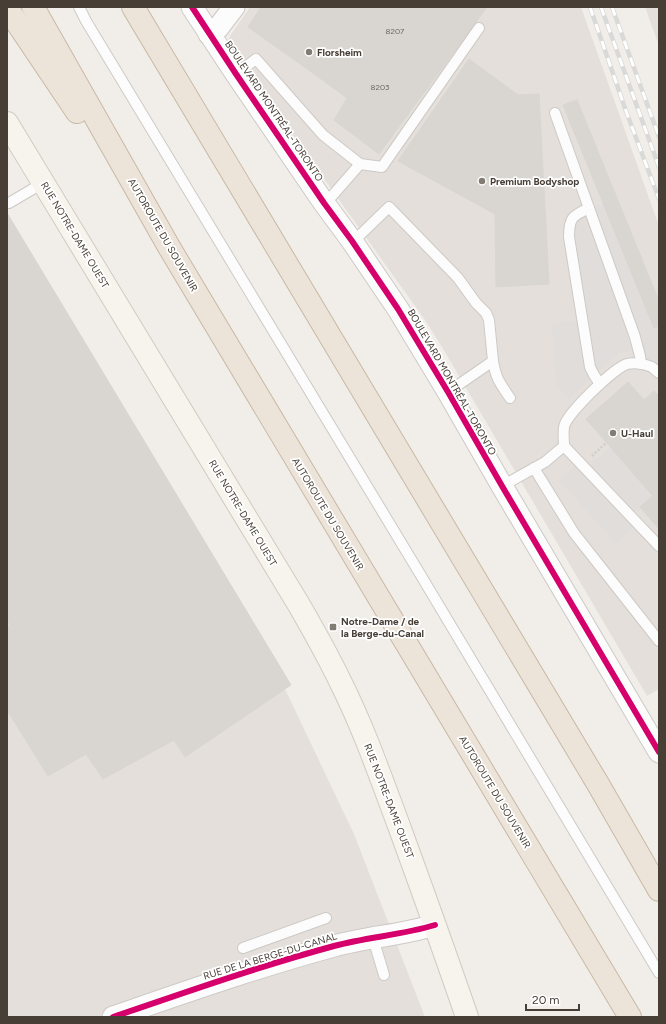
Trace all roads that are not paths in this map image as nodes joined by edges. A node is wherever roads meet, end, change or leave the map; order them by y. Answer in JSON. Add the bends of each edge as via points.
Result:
{"nodes":[{"id":1,"x":33,"y":7,"type":"edge"},
{"id":2,"x":78,"y":7,"type":"edge"},
{"id":3,"x":133,"y":7,"type":"edge"},
{"id":4,"x":192,"y":7,"type":"edge"},
{"id":5,"x":234,"y":7,"type":"edge"},
{"id":6,"x":7,"y":8,"type":"edge"},
{"id":7,"x":479,"y":28,"type":"dead end"},
{"id":8,"x":209,"y":34,"type":"junction"},
{"id":9,"x":236,"y":74,"type":"junction"},
{"id":10,"x":555,"y":113,"type":"dead end"},
{"id":11,"x":7,"y":123,"type":"edge"},
{"id":12,"x":360,"y":164,"type":"junction"},
{"id":13,"x":43,"y":183,"type":"junction"},
{"id":14,"x":10,"y":203,"type":"dead end"},
{"id":15,"x":324,"y":203,"type":"junction"},
{"id":16,"x":589,"y":208,"type":"junction"},
{"id":17,"x":352,"y":241,"type":"junction"},
{"id":18,"x":169,"y":247,"type":"junction"},
{"id":19,"x":493,"y":361,"type":"junction"},
{"id":20,"x":641,"y":364,"type":"junction"},
{"id":21,"x":659,"y":373,"type":"edge"},
{"id":22,"x":600,"y":384,"type":"junction"},
{"id":23,"x":448,"y":392,"type":"junction"},
{"id":24,"x":510,"y":398,"type":"dead end"},
{"id":25,"x":564,"y":446,"type":"junction"},
{"id":26,"x":534,"y":468,"type":"junction"},
{"id":27,"x":502,"y":486,"type":"junction"},
{"id":28,"x":659,"y":546,"type":"edge"},
{"id":29,"x":659,"y":641,"type":"edge"},
{"id":30,"x":659,"y":752,"type":"edge"},
{"id":31,"x":598,"y":784,"type":"junction"},
{"id":32,"x":659,"y":864,"type":"edge"},
{"id":33,"x":659,"y":890,"type":"edge"},
{"id":34,"x":326,"y":918,"type":"dead end"},
{"id":35,"x":435,"y":925,"type":"junction"},
{"id":36,"x":373,"y":938,"type":"junction"},
{"id":37,"x":244,"y":948,"type":"dead end"},
{"id":38,"x":659,"y":973,"type":"edge"},
{"id":39,"x":384,"y":975,"type":"dead end"},
{"id":40,"x":113,"y":1017,"type":"edge"},
{"id":41,"x":467,"y":1017,"type":"edge"},
{"id":42,"x":476,"y":1017,"type":"edge"},
{"id":43,"x":630,"y":1017,"type":"edge"}],
"edges":[{"from":1,"to":18,"type":"highway","name":"AUTOROUTE DU SOUVENIR"},
{"from":2,"to":38,"type":"lane"},
{"from":3,"to":31,"type":"highway"},
{"from":4,"to":8,"type":"street","name":"BOULEVARD MONTRÉAL-TORONTO"},
{"from":5,"to":8,"type":"street","via":[[218,28]]},
{"from":6,"to":18,"type":"highway"},
{"from":7,"to":12,"type":"lane","via":[[382,167]]},
{"from":8,"to":9,"type":"street","name":"BOULEVARD MONTRÉAL-TORONTO"},
{"from":9,"to":12,"type":"lane","via":[[256,59],[322,135]]},
{"from":9,"to":15,"type":"street","name":"BOULEVARD MONTRÉAL-TORONTO"},
{"from":10,"to":16,"type":"lane"},
{"from":11,"to":13,"type":"main road","name":"RUE NOTRE-DAME OUEST"},
{"from":12,"to":15,"type":"lane"},
{"from":13,"to":14,"type":"lane"},
{"from":13,"to":35,"type":"main road","name":"RUE NOTRE-DAME OUEST","via":[[299,605],[342,684],[370,749]]},
{"from":15,"to":17,"type":"street","name":"BOULEVARD MONTRÉAL-TORONTO"},
{"from":16,"to":20,"type":"lane","via":[[635,337]]},
{"from":16,"to":22,"type":"lane","via":[[575,214],[571,220],[569,237],[590,366]]},
{"from":17,"to":19,"type":"lane","via":[[389,207],[458,278],[486,314],[489,320]]},
{"from":17,"to":23,"type":"street","name":"BOULEVARD MONTRÉAL-TORONTO","via":[[398,308]]},
{"from":18,"to":43,"type":"highway","name":"AUTOROUTE DU SOUVENIR"},
{"from":19,"to":23,"type":"lane"},
{"from":19,"to":24,"type":"lane","via":[[498,380]]},
{"from":20,"to":21,"type":"lane"},
{"from":20,"to":22,"type":"lane","via":[[626,364]]},
{"from":22,"to":25,"type":"lane","via":[[569,418],[564,427]]},
{"from":23,"to":27,"type":"street","name":"BOULEVARD MONTRÉAL-TORONTO"},
{"from":25,"to":26,"type":"lane"},
{"from":25,"to":28,"type":"lane"},
{"from":26,"to":27,"type":"lane"},
{"from":26,"to":29,"type":"lane","via":[[574,533]]},
{"from":27,"to":30,"type":"street","name":"BOULEVARD MONTRÉAL-TORONTO"},
{"from":31,"to":32,"type":"highway"},
{"from":31,"to":33,"type":"highway"},
{"from":34,"to":37,"type":"lane"},
{"from":35,"to":36,"type":"street","name":"RUE DE LA BERGE-DU-CANAL"},
{"from":35,"to":41,"type":"main road","name":"RUE NOTRE-DAME OUEST"},
{"from":35,"to":42,"type":"main road","name":"RUE NOTRE-DAME OUEST"},
{"from":36,"to":39,"type":"lane"},
{"from":36,"to":40,"type":"street","name":"RUE DE LA BERGE-DU-CANAL","via":[[299,956]]}]}
